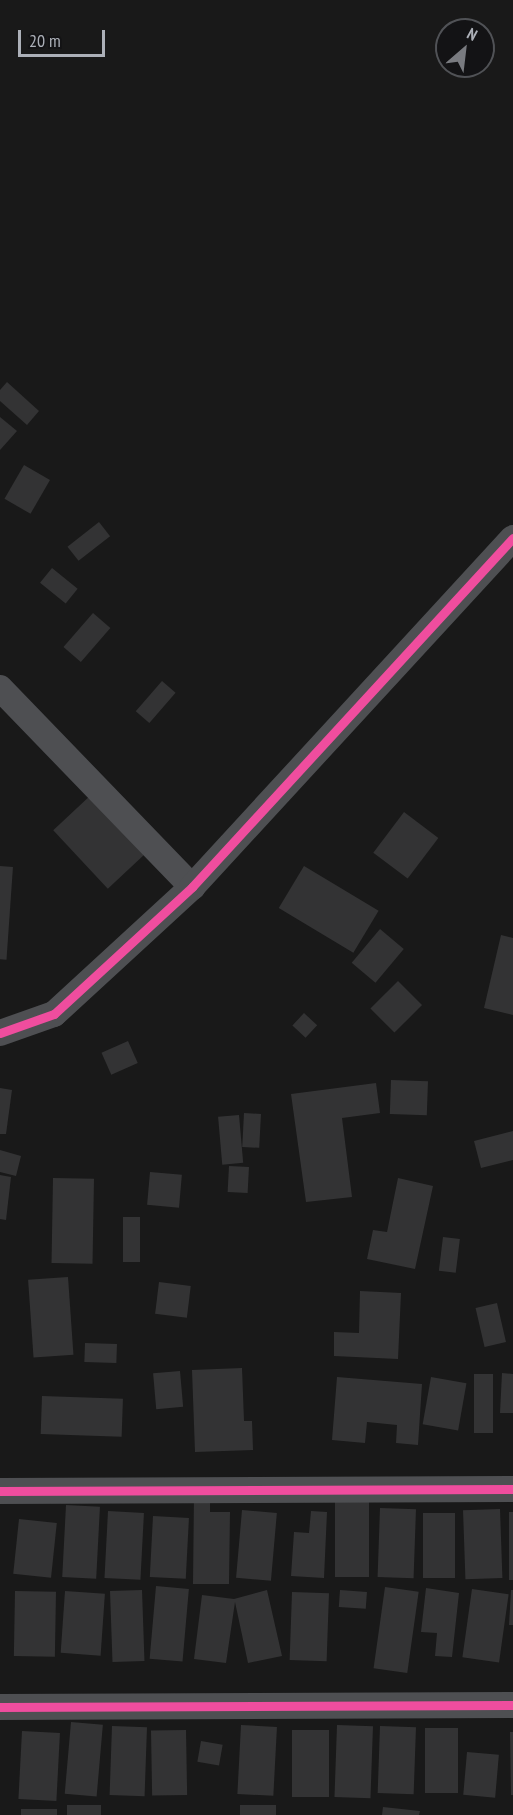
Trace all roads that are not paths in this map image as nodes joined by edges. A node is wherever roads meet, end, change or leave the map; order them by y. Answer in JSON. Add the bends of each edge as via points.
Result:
{"nodes":[{"id":1,"x":513,"y":538,"type":"edge"},
{"id":2,"x":0,"y":688,"type":"edge"},
{"id":3,"x":192,"y":887,"type":"junction"},
{"id":4,"x":0,"y":1034,"type":"edge"},
{"id":5,"x":513,"y":1489,"type":"edge"},
{"id":6,"x":0,"y":1491,"type":"edge"},
{"id":7,"x":513,"y":1705,"type":"edge"},
{"id":8,"x":0,"y":1707,"type":"edge"}],
"edges":[{"from":1,"to":3,"type":"street"},
{"from":2,"to":3,"type":"street"},
{"from":3,"to":4,"type":"street","via":[[54,1014]]},
{"from":5,"to":6,"type":"street"},
{"from":7,"to":8,"type":"street"}]}
